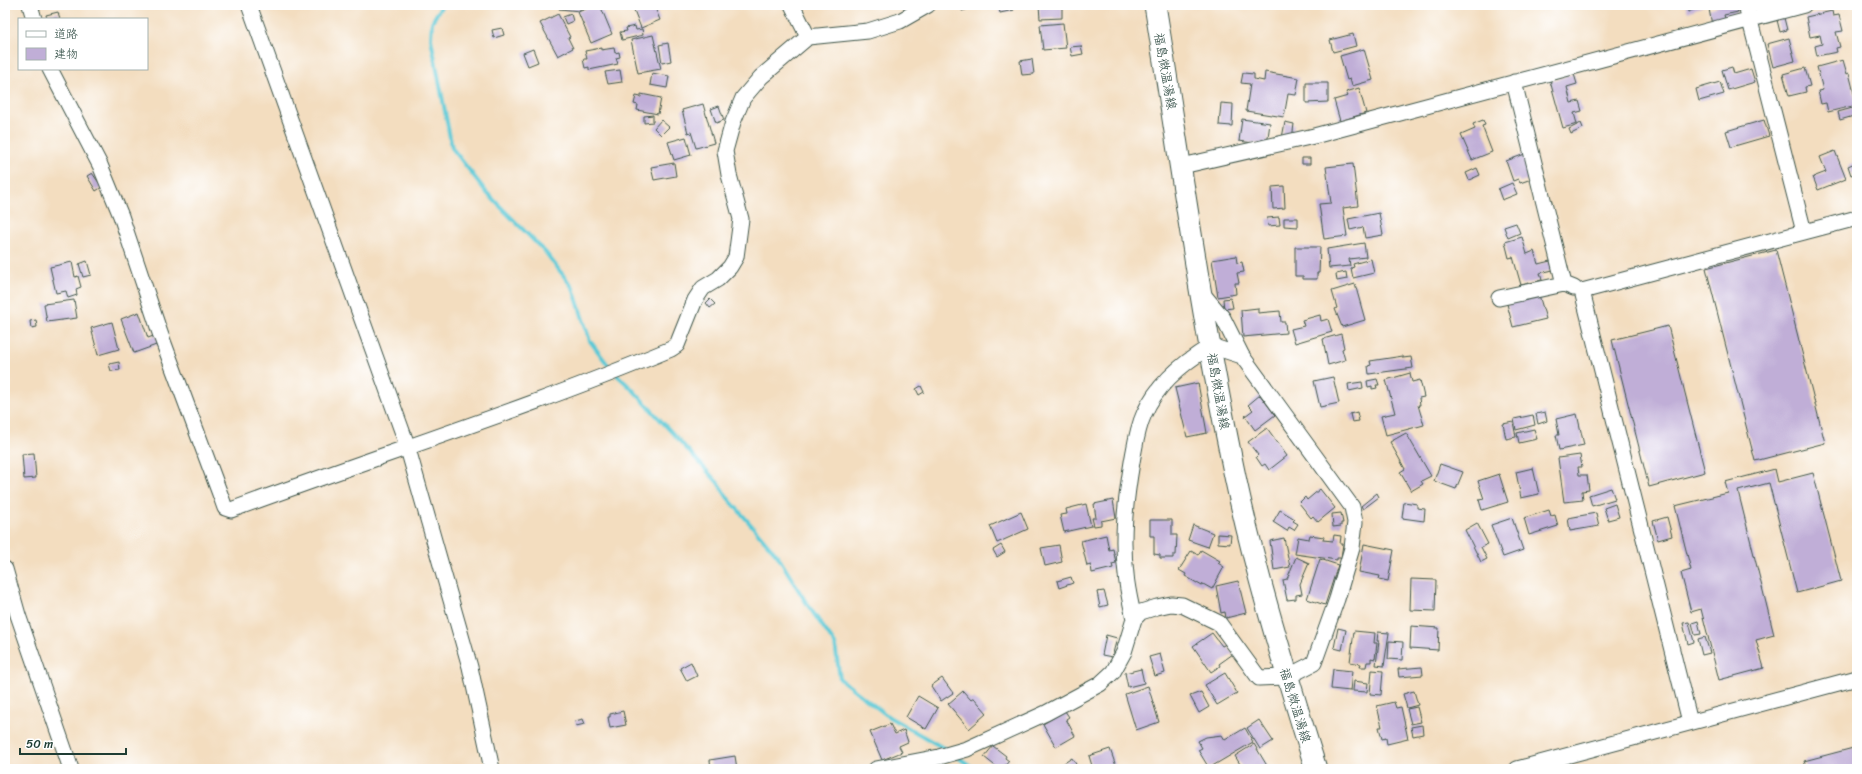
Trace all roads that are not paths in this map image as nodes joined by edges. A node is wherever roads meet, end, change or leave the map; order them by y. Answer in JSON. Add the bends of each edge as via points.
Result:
{"nodes":[{"id":1,"x":30,"y":5,"type":"edge"},
{"id":2,"x":249,"y":5,"type":"edge"},
{"id":3,"x":792,"y":5,"type":"edge"},
{"id":4,"x":928,"y":5,"type":"edge"},
{"id":5,"x":1155,"y":5,"type":"edge"},
{"id":6,"x":1804,"y":5,"type":"edge"},
{"id":7,"x":1748,"y":12,"type":"edge"},
{"id":8,"x":34,"y":18,"type":"edge"},
{"id":9,"x":808,"y":37,"type":"junction"},
{"id":10,"x":51,"y":70,"type":"edge"},
{"id":11,"x":1514,"y":82,"type":"junction"},
{"id":12,"x":1182,"y":166,"type":"junction"},
{"id":13,"x":1857,"y":218,"type":"edge"},
{"id":14,"x":1804,"y":232,"type":"junction"},
{"id":15,"x":1564,"y":284,"type":"junction"},
{"id":16,"x":1582,"y":291,"type":"junction"},
{"id":17,"x":1202,"y":293,"type":"junction"},
{"id":18,"x":1499,"y":298,"type":"dead end"},
{"id":19,"x":1211,"y":346,"type":"junction"},
{"id":20,"x":1242,"y":356,"type":"junction"},
{"id":21,"x":408,"y":448,"type":"junction"},
{"id":22,"x":5,"y":569,"type":"edge"},
{"id":23,"x":1134,"y":619,"type":"junction"},
{"id":24,"x":1287,"y":677,"type":"junction"},
{"id":25,"x":1857,"y":678,"type":"edge"},
{"id":26,"x":1690,"y":722,"type":"junction"},
{"id":27,"x":71,"y":769,"type":"edge"},
{"id":28,"x":492,"y":769,"type":"edge"},
{"id":29,"x":876,"y":769,"type":"edge"},
{"id":30,"x":1316,"y":769,"type":"edge"},
{"id":31,"x":1517,"y":769,"type":"edge"}],
"edges":[{"from":1,"to":8,"type":"street"},
{"from":2,"to":21,"type":"street"},
{"from":3,"to":9,"type":"street"},
{"from":4,"to":9,"type":"street","via":[[900,21],[868,31]]},
{"from":5,"to":12,"type":"main road","name":"福島微温湯線"},
{"from":6,"to":7,"type":"street"},
{"from":7,"to":11,"type":"street"},
{"from":7,"to":14,"type":"street"},
{"from":9,"to":21,"type":"street","via":[[761,77],[743,98],[725,151],[729,175],[740,208],[736,257],[718,279],[703,288],[695,300],[677,345],[671,350],[547,399]]},
{"from":10,"to":21,"type":"street","via":[[100,165],[121,216],[160,333],[225,508],[231,510]]},
{"from":11,"to":12,"type":"street","via":[[1314,136]]},
{"from":11,"to":15,"type":"street"},
{"from":12,"to":17,"type":"main road","name":"福島微温湯線"},
{"from":13,"to":14,"type":"street"},
{"from":14,"to":16,"type":"street"},
{"from":15,"to":16,"type":"street"},
{"from":15,"to":18,"type":"street"},
{"from":16,"to":26,"type":"street"},
{"from":17,"to":19,"type":"main road","name":"福島微温湯線"},
{"from":17,"to":20,"type":"street","via":[[1223,318]]},
{"from":19,"to":20,"type":"street"},
{"from":19,"to":23,"type":"street","via":[[1189,360],[1157,392],[1144,414],[1136,441],[1124,532],[1126,574]]},
{"from":19,"to":24,"type":"main road","name":"福島微温湯線","via":[[1228,446],[1251,546]]},
{"from":20,"to":24,"type":"street","via":[[1352,507],[1355,522],[1352,548],[1314,663]]},
{"from":21,"to":28,"type":"street","via":[[470,667]]},
{"from":22,"to":27,"type":"street","via":[[18,615]]},
{"from":23,"to":24,"type":"street","via":[[1142,612],[1171,604],[1182,605],[1219,623],[1259,678]]},
{"from":23,"to":29,"type":"street","via":[[1124,652],[1113,672],[1100,684],[1046,713],[967,749]]},
{"from":24,"to":30,"type":"main road","name":"福島微温湯線"},
{"from":25,"to":26,"type":"street"},
{"from":26,"to":31,"type":"street"}]}
